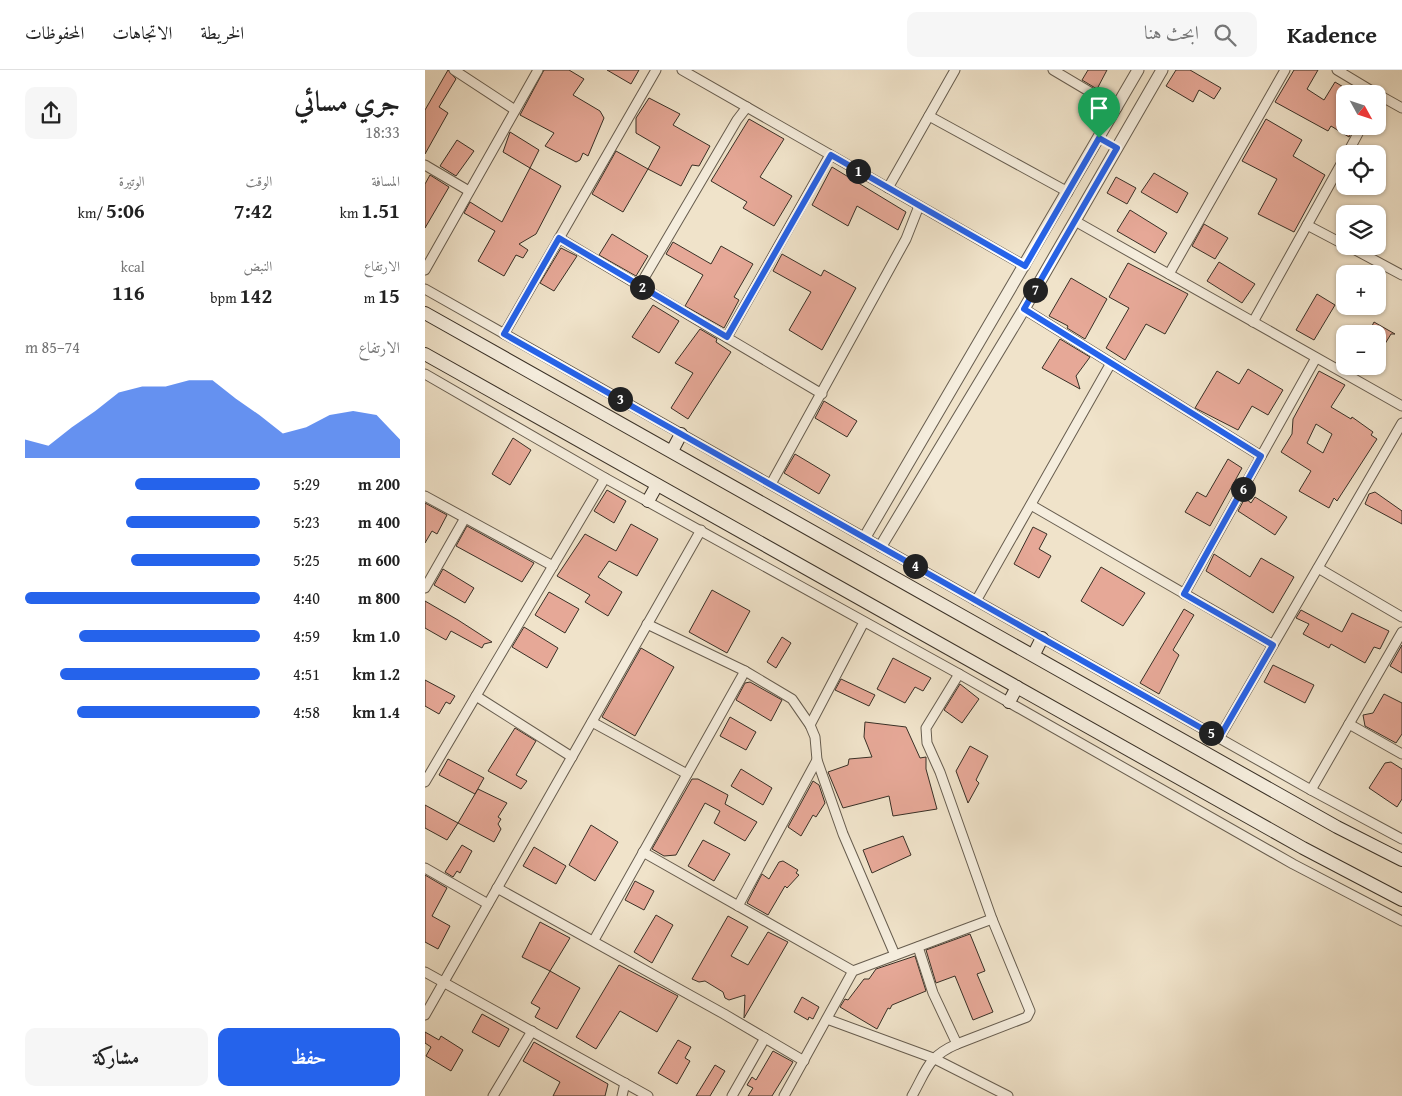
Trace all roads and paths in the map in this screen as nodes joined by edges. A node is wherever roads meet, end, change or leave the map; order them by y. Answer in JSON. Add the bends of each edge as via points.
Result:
{"nodes":[{"id":1,"x":454,"y":70,"type":"edge"},
{"id":2,"x":537,"y":70,"type":"edge"},
{"id":3,"x":656,"y":70,"type":"edge"},
{"id":4,"x":955,"y":70,"type":"edge"},
{"id":5,"x":1053,"y":70,"type":"edge"},
{"id":6,"x":1138,"y":70,"type":"edge"},
{"id":7,"x":1162,"y":70,"type":"edge"},
{"id":8,"x":1285,"y":70,"type":"edge"},
{"id":9,"x":1337,"y":70,"type":"edge"},
{"id":10,"x":688,"y":72,"type":"edge"},
{"id":11,"x":1361,"y":85,"type":"edge"},
{"id":12,"x":1386,"y":100,"type":"edge"},
{"id":13,"x":747,"y":107,"type":"junction"},
{"id":14,"x":1117,"y":108,"type":"junction"},
{"id":15,"x":1402,"y":108,"type":"edge"},
{"id":16,"x":515,"y":110,"type":"junction"},
{"id":17,"x":929,"y":116,"type":"junction"},
{"id":18,"x":1099,"y":138,"type":"junction"},
{"id":19,"x":1117,"y":148,"type":"junction"},
{"id":20,"x":831,"y":155,"type":"junction"},
{"id":21,"x":425,"y":166,"type":"edge"},
{"id":22,"x":1336,"y":173,"type":"edge"},
{"id":23,"x":888,"y":188,"type":"junction"},
{"id":24,"x":469,"y":191,"type":"junction"},
{"id":25,"x":1068,"y":192,"type":"junction"},
{"id":26,"x":919,"y":206,"type":"junction"},
{"id":27,"x":1075,"y":221,"type":"junction"},
{"id":28,"x":1307,"y":225,"type":"junction"},
{"id":29,"x":559,"y":238,"type":"junction"},
{"id":30,"x":1336,"y":241,"type":"edge"},
{"id":31,"x":1363,"y":255,"type":"edge"},
{"id":32,"x":1025,"y":266,"type":"junction"},
{"id":33,"x":425,"y":270,"type":"edge"},
{"id":34,"x":1169,"y":274,"type":"junction"},
{"id":35,"x":1402,"y":275,"type":"edge"},
{"id":36,"x":640,"y":286,"type":"junction"},
{"id":37,"x":425,"y":289,"type":"edge"},
{"id":38,"x":1024,"y":309,"type":"junction"},
{"id":39,"x":425,"y":314,"type":"edge"},
{"id":40,"x":1253,"y":322,"type":"junction"},
{"id":41,"x":504,"y":334,"type":"junction"},
{"id":42,"x":727,"y":337,"type":"junction"},
{"id":43,"x":425,"y":354,"type":"edge"},
{"id":44,"x":1316,"y":358,"type":"junction"},
{"id":45,"x":1111,"y":363,"type":"junction"},
{"id":46,"x":425,"y":374,"type":"edge"},
{"id":47,"x":822,"y":394,"type":"junction"},
{"id":48,"x":1402,"y":406,"type":"edge"},
{"id":49,"x":1402,"y":423,"type":"edge"},
{"id":50,"x":681,"y":434,"type":"junction"},
{"id":51,"x":672,"y":451,"type":"junction"},
{"id":52,"x":1261,"y":456,"type":"junction"},
{"id":53,"x":605,"y":478,"type":"junction"},
{"id":54,"x":771,"y":484,"type":"junction"},
{"id":55,"x":657,"y":485,"type":"junction"},
{"id":56,"x":425,"y":496,"type":"edge"},
{"id":57,"x":648,"y":501,"type":"junction"},
{"id":58,"x":1031,"y":505,"type":"junction"},
{"id":59,"x":465,"y":518,"type":"junction"},
{"id":60,"x":701,"y":530,"type":"junction"},
{"id":61,"x":865,"y":537,"type":"junction"},
{"id":62,"x":881,"y":546,"type":"junction"},
{"id":63,"x":553,"y":566,"type":"junction"},
{"id":64,"x":1318,"y":568,"type":"junction"},
{"id":65,"x":425,"y":588,"type":"edge"},
{"id":66,"x":1184,"y":594,"type":"junction"},
{"id":67,"x":976,"y":601,"type":"junction"},
{"id":68,"x":1402,"y":617,"type":"edge"},
{"id":69,"x":864,"y":622,"type":"junction"},
{"id":70,"x":647,"y":624,"type":"junction"},
{"id":71,"x":1402,"y":632,"type":"edge"},
{"id":72,"x":1042,"y":638,"type":"junction"},
{"id":73,"x":1273,"y":645,"type":"junction"},
{"id":74,"x":1034,"y":654,"type":"junction"},
{"id":75,"x":745,"y":671,"type":"junction"},
{"id":76,"x":959,"y":674,"type":"junction"},
{"id":77,"x":1017,"y":687,"type":"junction"},
{"id":78,"x":476,"y":696,"type":"junction"},
{"id":79,"x":1009,"y":702,"type":"junction"},
{"id":80,"x":592,"y":722,"type":"junction"},
{"id":81,"x":1349,"y":724,"type":"junction"},
{"id":82,"x":810,"y":725,"type":"junction"},
{"id":83,"x":1219,"y":738,"type":"junction"},
{"id":84,"x":1402,"y":754,"type":"edge"},
{"id":85,"x":572,"y":756,"type":"junction"},
{"id":86,"x":817,"y":760,"type":"junction"},
{"id":87,"x":687,"y":774,"type":"junction"},
{"id":88,"x":425,"y":782,"type":"edge"},
{"id":89,"x":1311,"y":790,"type":"junction"},
{"id":90,"x":1401,"y":835,"type":"edge"},
{"id":91,"x":643,"y":852,"type":"junction"},
{"id":92,"x":1402,"y":860,"type":"edge"},
{"id":93,"x":425,"y":868,"type":"edge"},
{"id":94,"x":497,"y":888,"type":"junction"},
{"id":95,"x":1402,"y":900,"type":"edge"},
{"id":96,"x":488,"y":904,"type":"junction"},
{"id":97,"x":738,"y":906,"type":"junction"},
{"id":98,"x":992,"y":919,"type":"junction"},
{"id":99,"x":1402,"y":921,"type":"edge"},
{"id":100,"x":594,"y":940,"type":"junction"},
{"id":101,"x":918,"y":947,"type":"junction"},
{"id":102,"x":895,"y":955,"type":"junction"},
{"id":103,"x":853,"y":971,"type":"junction"},
{"id":104,"x":425,"y":972,"type":"edge"},
{"id":105,"x":444,"y":982,"type":"junction"},
{"id":106,"x":425,"y":1015,"type":"edge"},
{"id":107,"x":827,"y":1019,"type":"junction"},
{"id":108,"x":532,"y":1031,"type":"junction"},
{"id":109,"x":765,"y":1038,"type":"junction"},
{"id":110,"x":957,"y":1044,"type":"junction"},
{"id":111,"x":933,"y":1058,"type":"junction"},
{"id":112,"x":804,"y":1061,"type":"junction"},
{"id":113,"x":625,"y":1083,"type":"junction"},
{"id":114,"x":493,"y":1096,"type":"edge"},
{"id":115,"x":622,"y":1096,"type":"edge"},
{"id":116,"x":648,"y":1096,"type":"edge"},
{"id":117,"x":732,"y":1096,"type":"edge"},
{"id":118,"x":784,"y":1096,"type":"edge"},
{"id":119,"x":912,"y":1096,"type":"edge"},
{"id":120,"x":1008,"y":1096,"type":"edge"}],
"edges":[{"from":1,"to":16,"type":"street"},
{"from":2,"to":16,"type":"street"},
{"from":3,"to":29,"type":"street"},
{"from":4,"to":17,"type":"street"},
{"from":5,"to":14,"type":"street"},
{"from":6,"to":14,"type":"street"},
{"from":7,"to":19,"type":"street"},
{"from":8,"to":34,"type":"street"},
{"from":9,"to":11,"type":"street"},
{"from":10,"to":13,"type":"street"},
{"from":12,"to":15,"type":"street"},
{"from":13,"to":20,"type":"street"},
{"from":13,"to":36,"type":"street"},
{"from":14,"to":18,"type":"street"},
{"from":16,"to":24,"type":"street"},
{"from":17,"to":23,"type":"street"},
{"from":17,"to":25,"type":"street"},
{"from":18,"to":19,"type":"street"},
{"from":18,"to":25,"type":"street"},
{"from":19,"to":27,"type":"street"},
{"from":20,"to":23,"type":"street"},
{"from":20,"to":42,"type":"street"},
{"from":21,"to":24,"type":"street"},
{"from":22,"to":28,"type":"street"},
{"from":23,"to":26,"type":"street"},
{"from":24,"to":33,"type":"street"},
{"from":25,"to":32,"type":"street"},
{"from":26,"to":32,"type":"street"},
{"from":26,"to":47,"type":"street","via":[[906,239]]},
{"from":27,"to":34,"type":"street"},
{"from":27,"to":38,"type":"street"},
{"from":28,"to":30,"type":"street"},
{"from":28,"to":40,"type":"street"},
{"from":29,"to":36,"type":"street"},
{"from":29,"to":41,"type":"street"},
{"from":31,"to":35,"type":"street"},
{"from":32,"to":61,"type":"street"},
{"from":34,"to":40,"type":"street"},
{"from":36,"to":42,"type":"street"},
{"from":37,"to":41,"type":"street"},
{"from":38,"to":45,"type":"street"},
{"from":38,"to":62,"type":"street"},
{"from":39,"to":51,"type":"main road"},
{"from":40,"to":44,"type":"street"},
{"from":41,"to":50,"type":"street"},
{"from":42,"to":47,"type":"street"},
{"from":43,"to":55,"type":"main road"},
{"from":44,"to":48,"type":"street"},
{"from":44,"to":52,"type":"street"},
{"from":45,"to":52,"type":"street"},
{"from":45,"to":58,"type":"street"},
{"from":46,"to":53,"type":"street"},
{"from":47,"to":54,"type":"street"},
{"from":49,"to":64,"type":"street"},
{"from":50,"to":51,"type":"main road"},
{"from":50,"to":54,"type":"street"},
{"from":51,"to":74,"type":"main road"},
{"from":52,"to":66,"type":"street"},
{"from":53,"to":57,"type":"street"},
{"from":53,"to":63,"type":"street"},
{"from":54,"to":61,"type":"street"},
{"from":55,"to":57,"type":"main road"},
{"from":55,"to":77,"type":"main road"},
{"from":56,"to":59,"type":"street"},
{"from":57,"to":60,"type":"street"},
{"from":58,"to":66,"type":"street"},
{"from":58,"to":67,"type":"street"},
{"from":59,"to":63,"type":"street"},
{"from":59,"to":65,"type":"street"},
{"from":60,"to":69,"type":"street"},
{"from":60,"to":70,"type":"street"},
{"from":61,"to":62,"type":"street"},
{"from":62,"to":67,"type":"street"},
{"from":63,"to":78,"type":"street"},
{"from":64,"to":68,"type":"street"},
{"from":64,"to":73,"type":"street"},
{"from":66,"to":73,"type":"street"},
{"from":67,"to":72,"type":"street"},
{"from":69,"to":76,"type":"street"},
{"from":69,"to":82,"type":"street"},
{"from":70,"to":75,"type":"street"},
{"from":70,"to":80,"type":"street"},
{"from":71,"to":81,"type":"street"},
{"from":72,"to":74,"type":"main road"},
{"from":72,"to":83,"type":"street"},
{"from":73,"to":83,"type":"street"},
{"from":74,"to":92,"type":"main road","via":[[1337,827]]},
{"from":75,"to":82,"type":"street","via":[[792,699]]},
{"from":75,"to":87,"type":"street"},
{"from":76,"to":79,"type":"street"},
{"from":76,"to":98,"type":"street","via":[[926,728],[927,743]]},
{"from":77,"to":79,"type":"main road"},
{"from":77,"to":95,"type":"main road"},
{"from":78,"to":85,"type":"street"},
{"from":78,"to":88,"type":"street"},
{"from":79,"to":99,"type":"street","via":[[1301,868]]},
{"from":80,"to":85,"type":"street"},
{"from":80,"to":87,"type":"street"},
{"from":81,"to":84,"type":"street"},
{"from":81,"to":89,"type":"street"},
{"from":82,"to":86,"type":"street","via":[[815,737]]},
{"from":83,"to":89,"type":"street"},
{"from":85,"to":94,"type":"street"},
{"from":86,"to":97,"type":"street"},
{"from":86,"to":102,"type":"street","via":[[843,834]]},
{"from":87,"to":91,"type":"street"},
{"from":89,"to":90,"type":"street"},
{"from":91,"to":97,"type":"street"},
{"from":91,"to":100,"type":"street"},
{"from":93,"to":96,"type":"street"},
{"from":94,"to":96,"type":"street"},
{"from":94,"to":100,"type":"street"},
{"from":96,"to":105,"type":"street"},
{"from":97,"to":103,"type":"street"},
{"from":98,"to":101,"type":"street"},
{"from":98,"to":110,"type":"street","via":[[1029,1014]]},
{"from":100,"to":109,"type":"street"},
{"from":101,"to":102,"type":"street"},
{"from":101,"to":110,"type":"street","via":[[933,993]]},
{"from":102,"to":103,"type":"street"},
{"from":103,"to":107,"type":"street"},
{"from":104,"to":105,"type":"street"},
{"from":105,"to":106,"type":"street"},
{"from":105,"to":108,"type":"street"},
{"from":107,"to":111,"type":"street"},
{"from":107,"to":112,"type":"street"},
{"from":108,"to":113,"type":"street"},
{"from":108,"to":114,"type":"street"},
{"from":109,"to":112,"type":"street"},
{"from":109,"to":117,"type":"street"},
{"from":110,"to":111,"type":"street"},
{"from":111,"to":119,"type":"street"},
{"from":111,"to":120,"type":"street"},
{"from":112,"to":118,"type":"street"},
{"from":113,"to":115,"type":"street"},
{"from":113,"to":116,"type":"street"}]}
